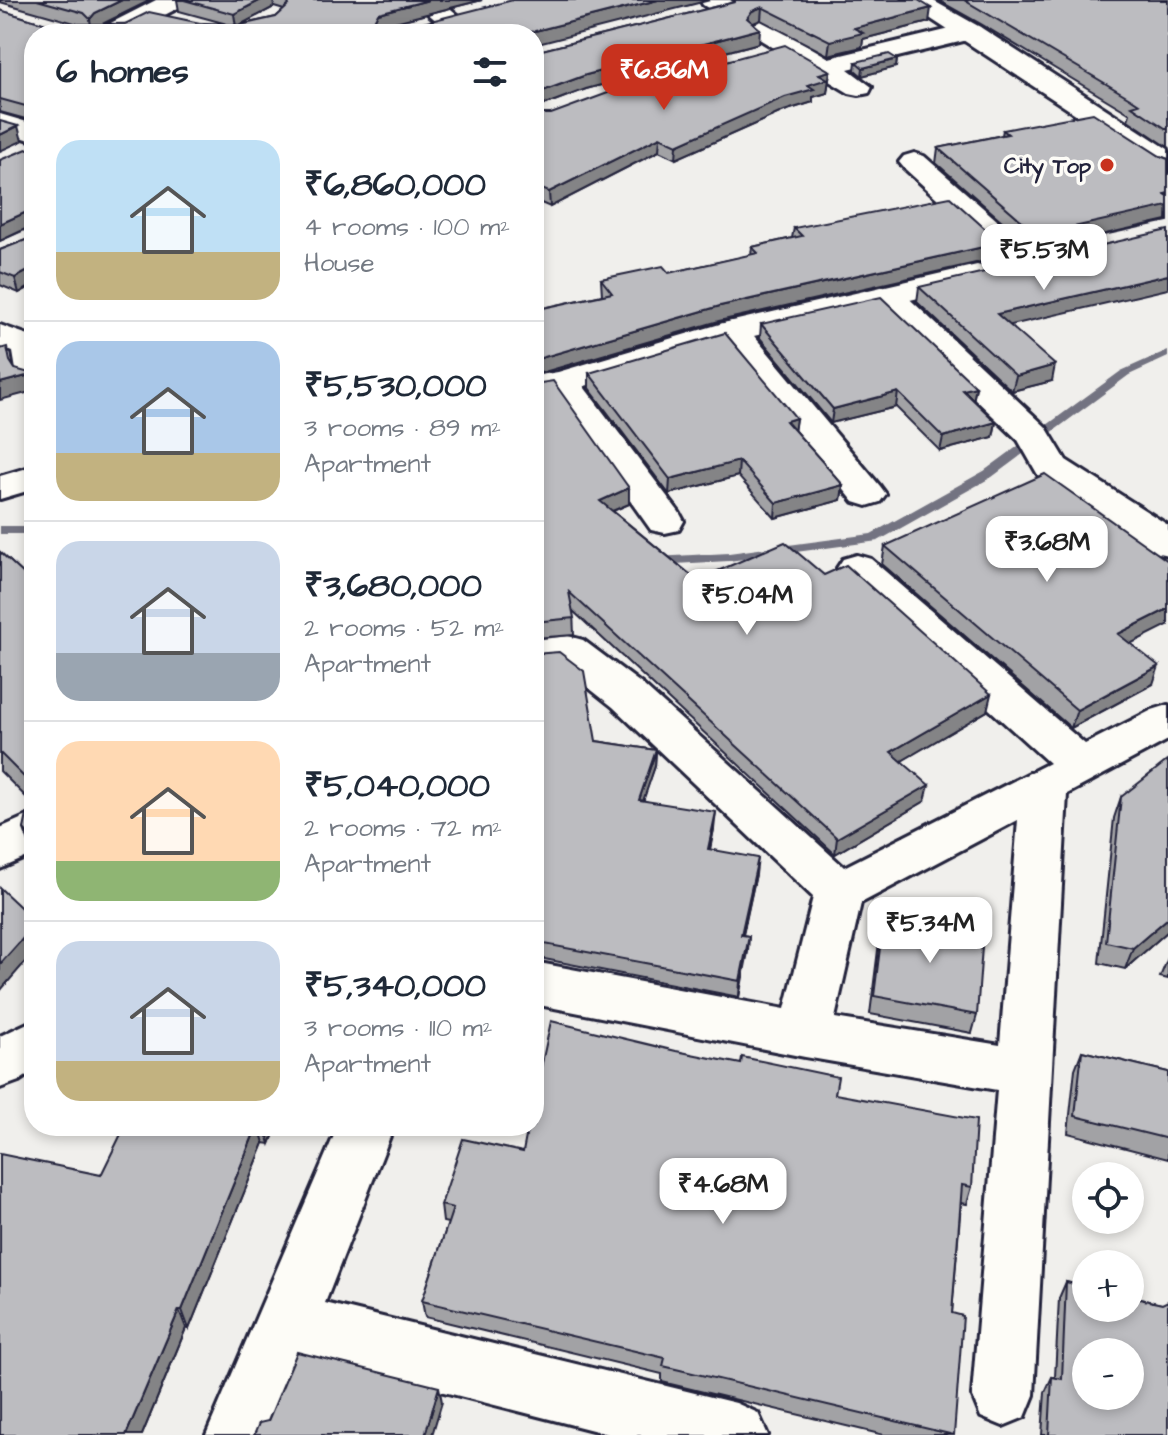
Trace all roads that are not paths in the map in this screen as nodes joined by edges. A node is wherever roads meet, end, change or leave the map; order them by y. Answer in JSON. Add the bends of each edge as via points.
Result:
{"nodes":[{"id":1,"x":175,"y":0,"type":"edge"},
{"id":2,"x":424,"y":0,"type":"edge"},
{"id":3,"x":914,"y":0,"type":"edge"},
{"id":4,"x":710,"y":7,"type":"edge"},
{"id":5,"x":148,"y":14,"type":"junction"},
{"id":6,"x":447,"y":18,"type":"junction"},
{"id":7,"x":473,"y":22,"type":"edge"},
{"id":8,"x":128,"y":24,"type":"edge"},
{"id":9,"x":187,"y":24,"type":"edge"},
{"id":10,"x":425,"y":24,"type":"edge"},
{"id":11,"x":971,"y":32,"type":"junction"},
{"id":12,"x":787,"y":46,"type":"junction"},
{"id":13,"x":758,"y":54,"type":"edge"},
{"id":14,"x":825,"y":67,"type":"junction"},
{"id":15,"x":859,"y":87,"type":"dead end"},
{"id":16,"x":0,"y":122,"type":"edge"},
{"id":17,"x":24,"y":140,"type":"edge"},
{"id":18,"x":914,"y":162,"type":"dead end"},
{"id":19,"x":1168,"y":162,"type":"edge"},
{"id":20,"x":887,"y":296,"type":"junction"},
{"id":21,"x":732,"y":331,"type":"junction"},
{"id":22,"x":548,"y":385,"type":"edge"},
{"id":23,"x":24,"y":480,"type":"edge"},
{"id":24,"x":0,"y":488,"type":"edge"},
{"id":25,"x":867,"y":494,"type":"dead end"},
{"id":26,"x":665,"y":521,"type":"dead end"},
{"id":27,"x":1168,"y":543,"type":"edge"},
{"id":28,"x":857,"y":568,"type":"dead end"},
{"id":29,"x":544,"y":653,"type":"edge"},
{"id":30,"x":1168,"y":721,"type":"edge"},
{"id":31,"x":1062,"y":776,"type":"junction"},
{"id":32,"x":24,"y":837,"type":"edge"},
{"id":33,"x":0,"y":851,"type":"edge"},
{"id":34,"x":839,"y":892,"type":"junction"},
{"id":35,"x":544,"y":985,"type":"edge"},
{"id":36,"x":805,"y":1035,"type":"junction"},
{"id":37,"x":24,"y":1049,"type":"edge"},
{"id":38,"x":0,"y":1065,"type":"edge"},
{"id":39,"x":1024,"y":1072,"type":"junction"},
{"id":40,"x":362,"y":1136,"type":"edge"},
{"id":41,"x":287,"y":1323,"type":"junction"},
{"id":42,"x":1003,"y":1395,"type":"dead end"},
{"id":43,"x":238,"y":1435,"type":"edge"},
{"id":44,"x":736,"y":1435,"type":"edge"}],
"edges":[{"from":1,"to":5,"type":"street"},
{"from":2,"to":6,"type":"street"},
{"from":3,"to":11,"type":"street"},
{"from":4,"to":12,"type":"street"},
{"from":5,"to":8,"type":"street"},
{"from":5,"to":9,"type":"street"},
{"from":6,"to":7,"type":"street"},
{"from":6,"to":10,"type":"street"},
{"from":11,"to":14,"type":"street"},
{"from":11,"to":19,"type":"street"},
{"from":12,"to":13,"type":"street"},
{"from":12,"to":14,"type":"street"},
{"from":14,"to":15,"type":"street"},
{"from":16,"to":17,"type":"street"},
{"from":18,"to":20,"type":"street","via":[[1044,260]]},
{"from":20,"to":21,"type":"street"},
{"from":20,"to":27,"type":"street","via":[[1033,435],[1051,467]]},
{"from":21,"to":22,"type":"street"},
{"from":21,"to":25,"type":"street"},
{"from":22,"to":26,"type":"street"},
{"from":23,"to":24,"type":"street"},
{"from":28,"to":31,"type":"street"},
{"from":29,"to":34,"type":"street","via":[[568,650],[628,696]]},
{"from":30,"to":31,"type":"street"},
{"from":31,"to":34,"type":"street"},
{"from":31,"to":39,"type":"street"},
{"from":32,"to":33,"type":"street"},
{"from":34,"to":36,"type":"street"},
{"from":35,"to":36,"type":"street"},
{"from":36,"to":39,"type":"street"},
{"from":37,"to":38,"type":"street"},
{"from":39,"to":42,"type":"street"},
{"from":40,"to":41,"type":"street"},
{"from":41,"to":43,"type":"street"},
{"from":41,"to":44,"type":"street"}]}
